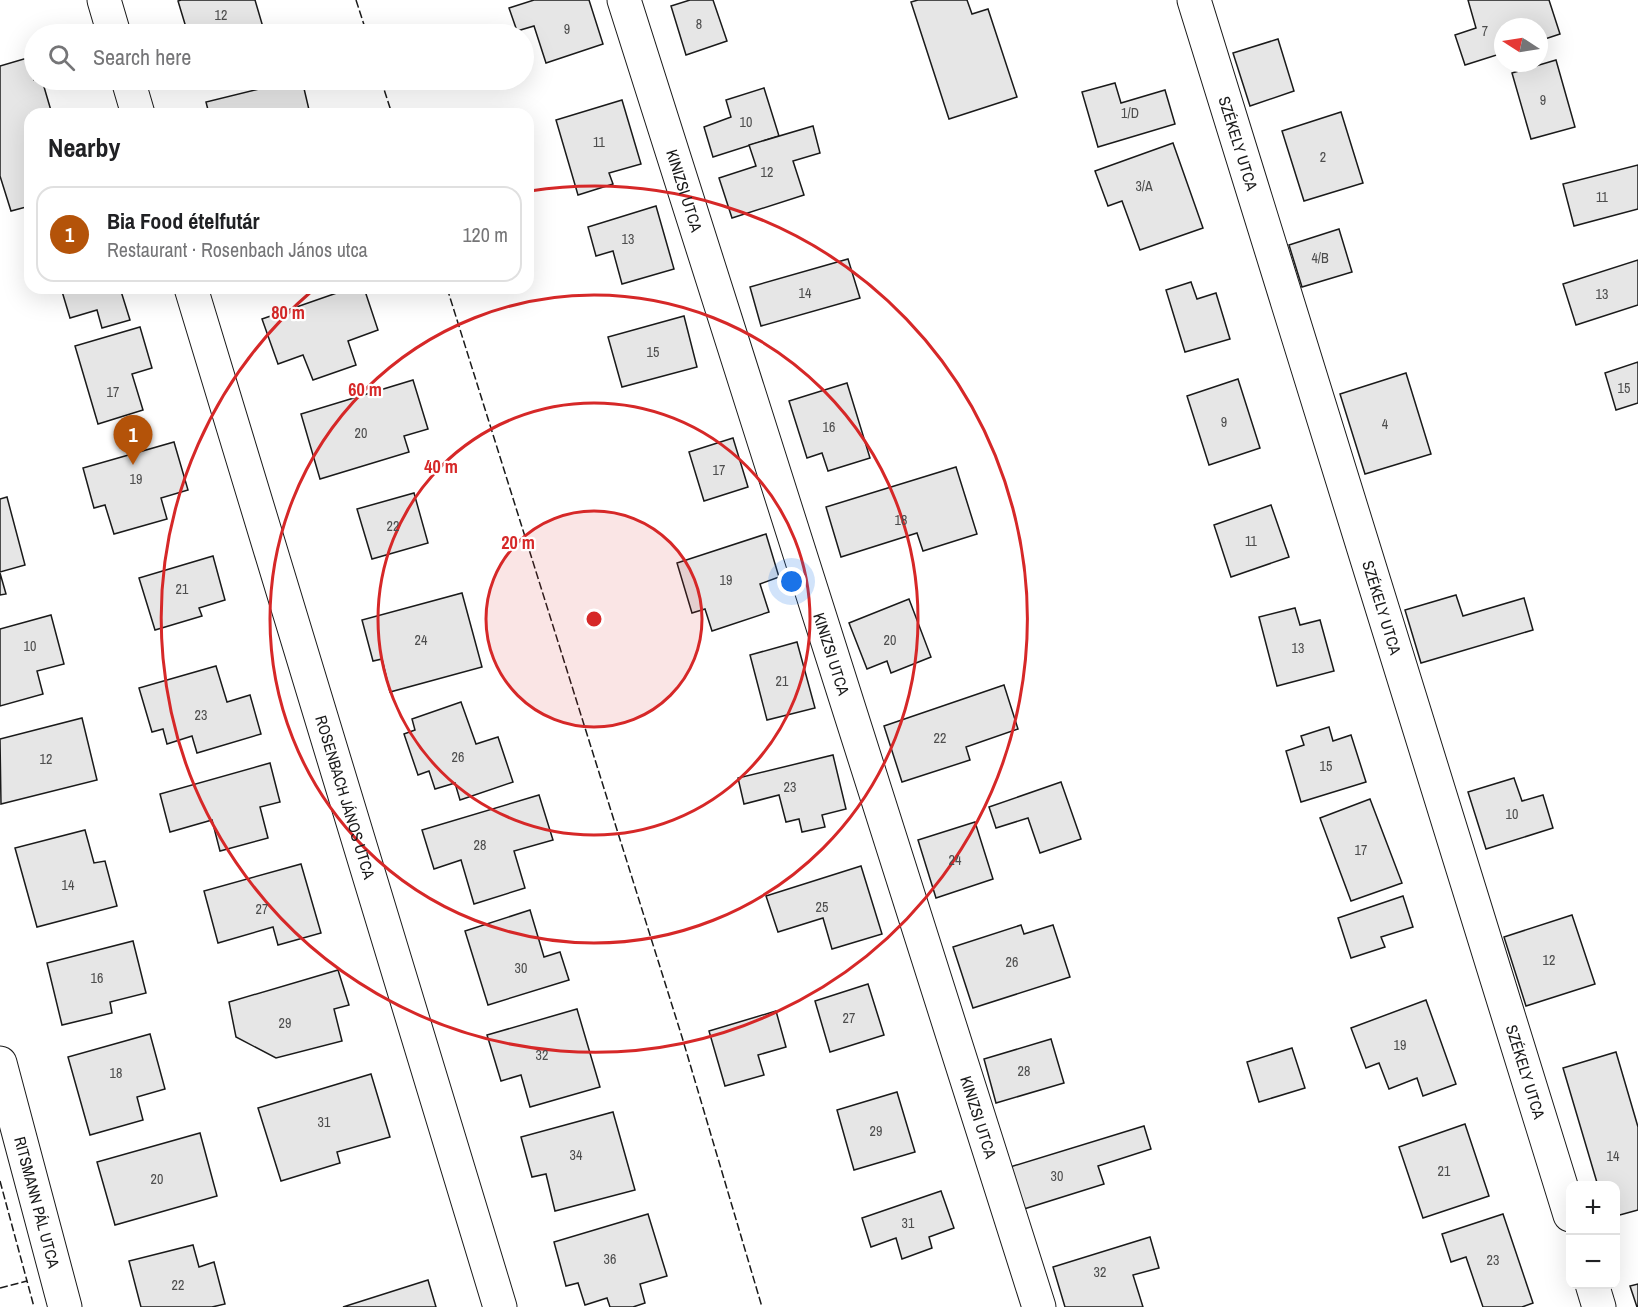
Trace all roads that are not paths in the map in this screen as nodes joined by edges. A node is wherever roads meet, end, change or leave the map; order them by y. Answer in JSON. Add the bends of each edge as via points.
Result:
{"nodes":[{"id":1,"x":104,"y":0,"type":"edge"},
{"id":2,"x":624,"y":0,"type":"edge"},
{"id":3,"x":1194,"y":0,"type":"edge"},
{"id":4,"x":111,"y":24,"type":"edge"},
{"id":5,"x":131,"y":90,"type":"edge"},
{"id":6,"x":136,"y":108,"type":"edge"},
{"id":7,"x":193,"y":294,"type":"edge"},
{"id":8,"x":0,"y":1063,"type":"edge"},
{"id":9,"x":1566,"y":1202,"type":"edge"},
{"id":10,"x":1594,"y":1289,"type":"edge"},
{"id":11,"x":65,"y":1307,"type":"edge"},
{"id":12,"x":500,"y":1307,"type":"edge"},
{"id":13,"x":1039,"y":1307,"type":"edge"},
{"id":14,"x":1599,"y":1307,"type":"edge"}],
"edges":[{"from":1,"to":4,"type":"street"},
{"from":2,"to":13,"type":"street","name":"KINIZSI UTCA"},
{"from":3,"to":9,"type":"street","name":"SZÉKELY UTCA"},
{"from":5,"to":6,"type":"street"},
{"from":7,"to":12,"type":"street","name":"ROSENBACH JÁNOS UTCA"},
{"from":8,"to":11,"type":"street","name":"RITSMANN PÁL UTCA"},
{"from":10,"to":14,"type":"street"}]}
